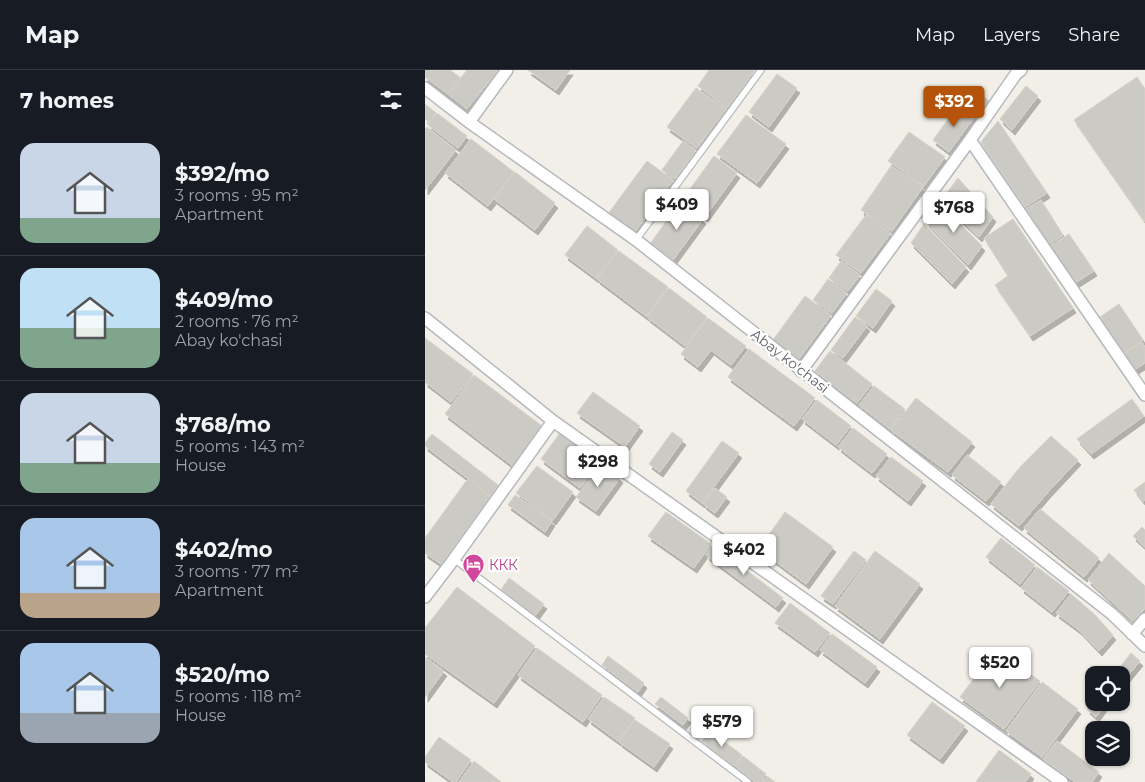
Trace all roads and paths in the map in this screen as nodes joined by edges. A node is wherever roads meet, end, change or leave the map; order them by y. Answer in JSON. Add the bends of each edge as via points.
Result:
{"nodes":[{"id":1,"x":507,"y":70,"type":"edge"},
{"id":2,"x":761,"y":70,"type":"edge"},
{"id":3,"x":1021,"y":70,"type":"edge"},
{"id":4,"x":425,"y":88,"type":"edge"},
{"id":5,"x":469,"y":122,"type":"junction"},
{"id":6,"x":970,"y":140,"type":"junction"},
{"id":7,"x":636,"y":240,"type":"junction"},
{"id":8,"x":425,"y":318,"type":"edge"},
{"id":9,"x":801,"y":370,"type":"junction"},
{"id":10,"x":1145,"y":395,"type":"edge"},
{"id":11,"x":553,"y":421,"type":"junction"},
{"id":12,"x":454,"y":559,"type":"junction"},
{"id":13,"x":425,"y":597,"type":"edge"},
{"id":14,"x":1145,"y":619,"type":"edge"},
{"id":15,"x":1132,"y":634,"type":"junction"},
{"id":16,"x":1145,"y":646,"type":"edge"},
{"id":17,"x":748,"y":782,"type":"edge"},
{"id":18,"x":1062,"y":782,"type":"edge"}],
"edges":[{"from":1,"to":5,"type":"street"},
{"from":2,"to":7,"type":"lane"},
{"from":3,"to":6,"type":"street"},
{"from":4,"to":5,"type":"street","name":"Abay ko'chasi"},
{"from":5,"to":7,"type":"street","name":"Abay ko'chasi"},
{"from":6,"to":9,"type":"street"},
{"from":6,"to":10,"type":"street"},
{"from":7,"to":9,"type":"street","name":"Abay ko'chasi"},
{"from":8,"to":11,"type":"street"},
{"from":9,"to":15,"type":"street","name":"Abay ko'chasi","via":[[1112,614]]},
{"from":11,"to":12,"type":"street"},
{"from":11,"to":18,"type":"street"},
{"from":12,"to":13,"type":"street"},
{"from":12,"to":17,"type":"lane"},
{"from":14,"to":15,"type":"street"},
{"from":15,"to":16,"type":"street","name":"Abay ko'chasi"}]}
